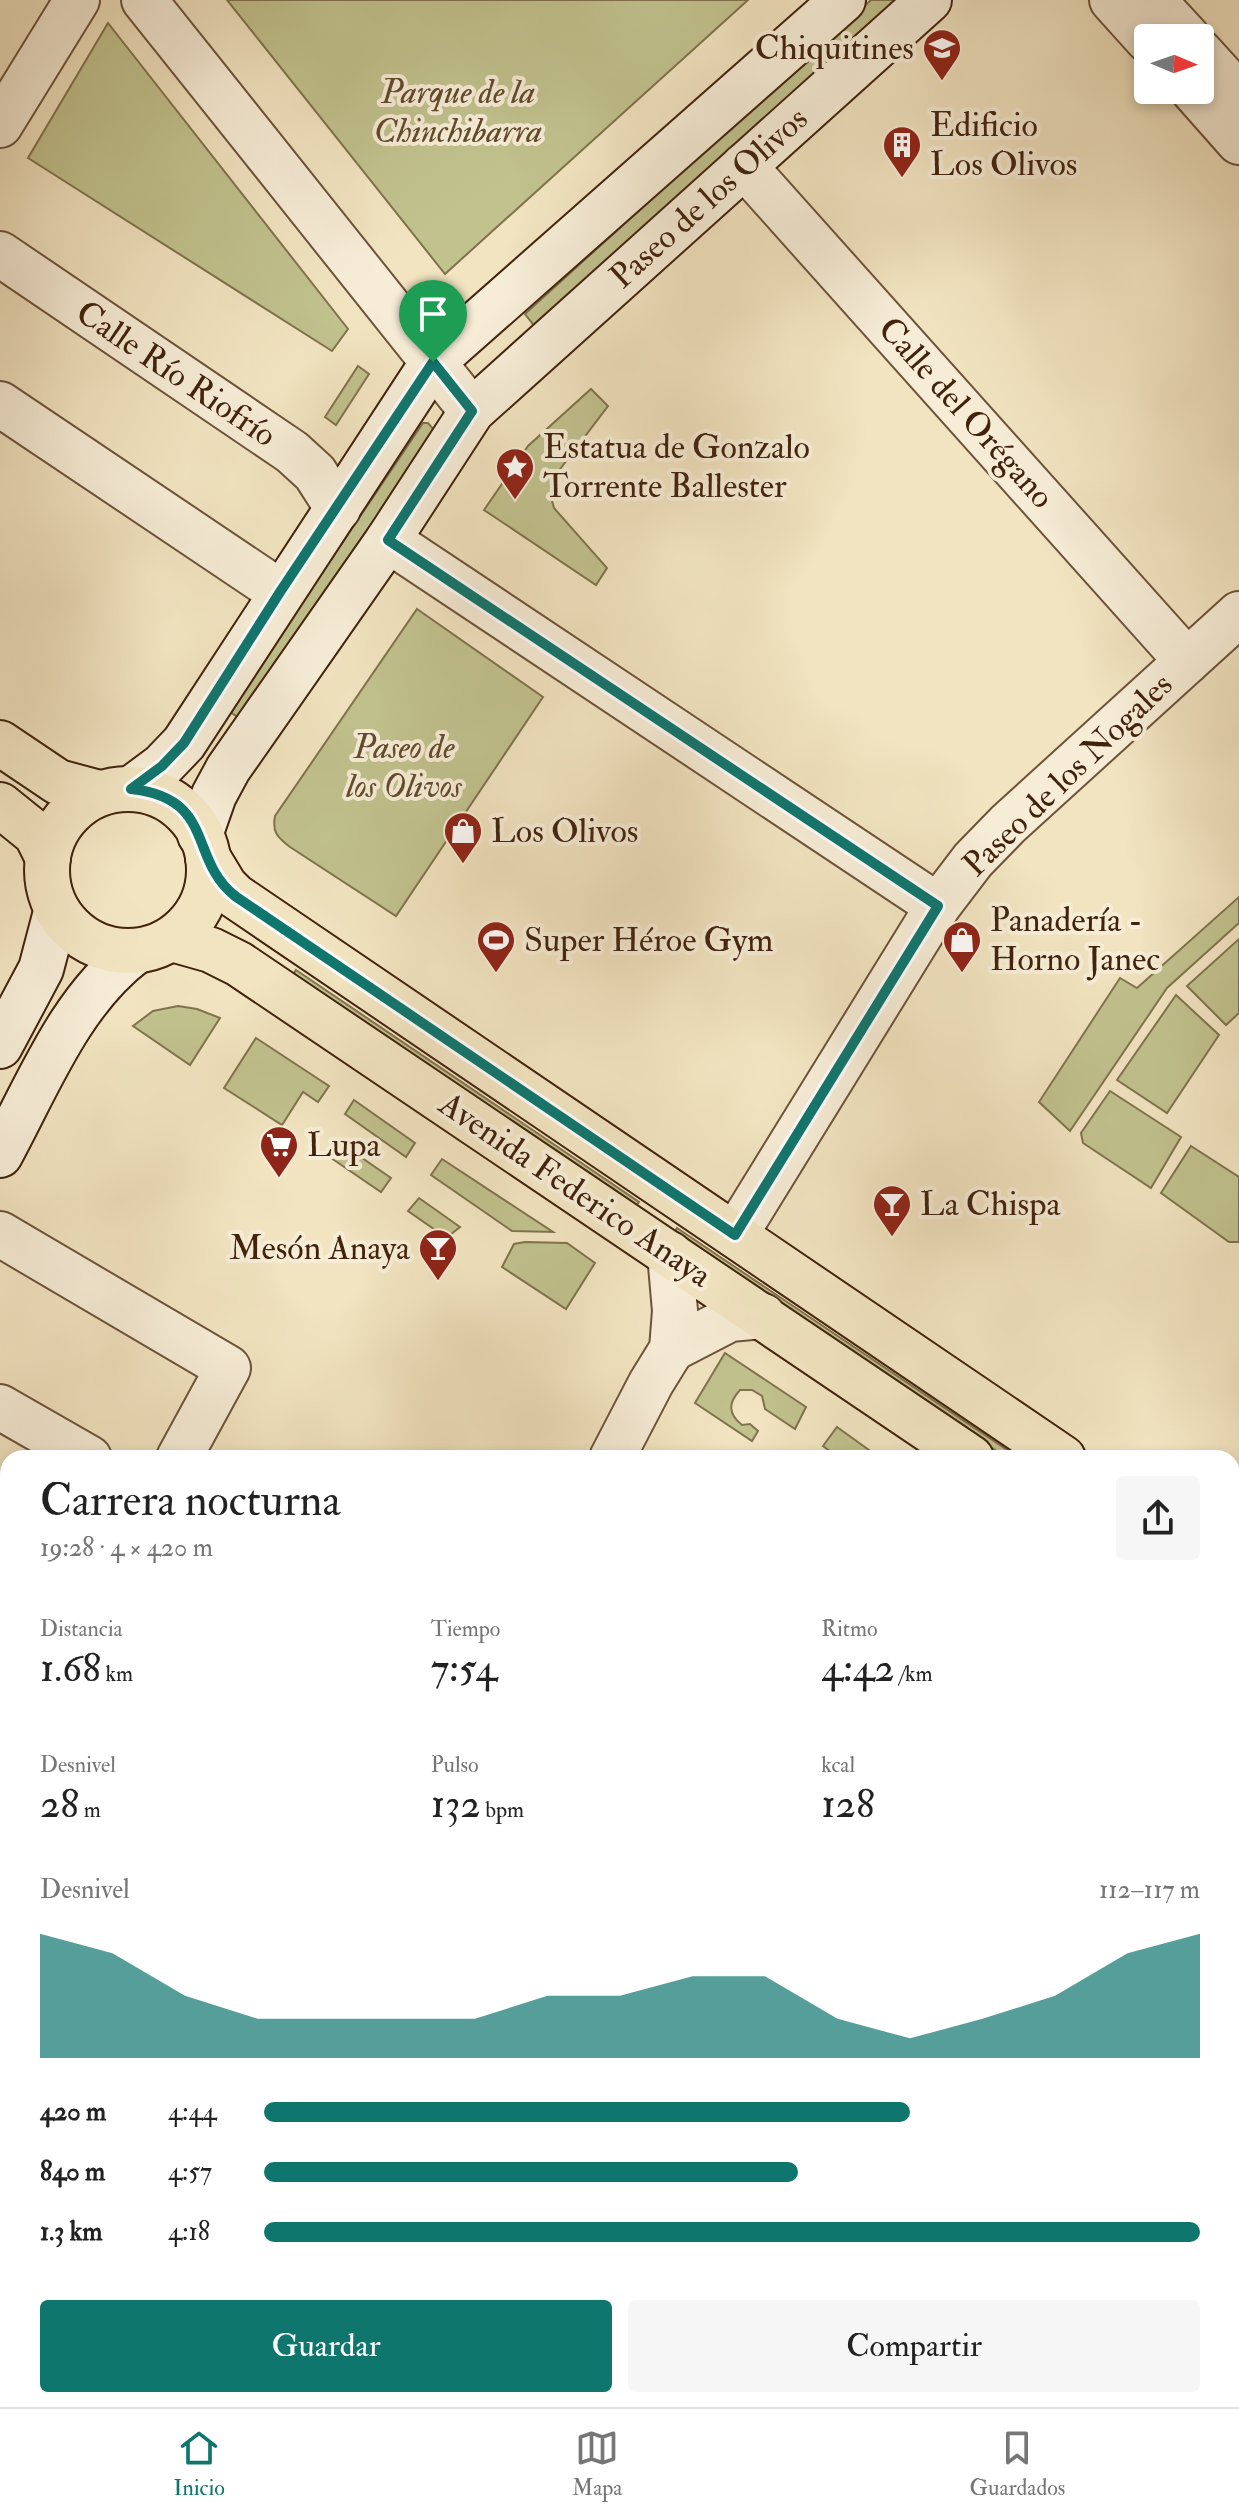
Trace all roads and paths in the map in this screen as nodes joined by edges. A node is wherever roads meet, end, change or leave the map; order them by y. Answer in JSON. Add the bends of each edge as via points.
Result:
{"nodes":[{"id":1,"x":77,"y":0,"type":"edge"},
{"id":2,"x":144,"y":0,"type":"edge"},
{"id":3,"x":843,"y":0,"type":"edge"},
{"id":4,"x":929,"y":0,"type":"edge"},
{"id":5,"x":1112,"y":0,"type":"edge"},
{"id":6,"x":1153,"y":0,"type":"edge"},
{"id":7,"x":1134,"y":24,"type":"edge"},
{"id":8,"x":1175,"y":24,"type":"edge"},
{"id":9,"x":1214,"y":67,"type":"edge"},
{"id":10,"x":1239,"y":95,"type":"edge"},
{"id":11,"x":1205,"y":104,"type":"edge"},
{"id":12,"x":1,"y":122,"type":"edge"},
{"id":13,"x":1239,"y":142,"type":"edge"},
{"id":14,"x":744,"y":166,"type":"junction"},
{"id":15,"x":0,"y":254,"type":"edge"},
{"id":16,"x":433,"y":362,"type":"junction"},
{"id":17,"x":0,"y":404,"type":"edge"},
{"id":18,"x":472,"y":411,"type":"junction"},
{"id":19,"x":338,"y":509,"type":"junction"},
{"id":20,"x":388,"y":540,"type":"junction"},
{"id":21,"x":280,"y":592,"type":"junction"},
{"id":22,"x":1239,"y":614,"type":"edge"},
{"id":23,"x":1187,"y":661,"type":"junction"},
{"id":24,"x":0,"y":743,"type":"edge"},
{"id":25,"x":115,"y":791,"type":"junction"},
{"id":26,"x":0,"y":805,"type":"edge"},
{"id":27,"x":204,"y":846,"type":"junction"},
{"id":28,"x":48,"y":858,"type":"junction"},
{"id":29,"x":938,"y":906,"type":"junction"},
{"id":30,"x":56,"y":912,"type":"junction"},
{"id":31,"x":153,"y":945,"type":"junction"},
{"id":32,"x":0,"y":1046,"type":"edge"},
{"id":33,"x":0,"y":1155,"type":"edge"},
{"id":34,"x":0,"y":1234,"type":"edge"},
{"id":35,"x":735,"y":1235,"type":"junction"},
{"id":36,"x":670,"y":1254,"type":"junction"},
{"id":37,"x":763,"y":1316,"type":"junction"},
{"id":38,"x":672,"y":1349,"type":"junction"},
{"id":39,"x":0,"y":1407,"type":"edge"},
{"id":40,"x":75,"y":1450,"type":"edge"},
{"id":41,"x":183,"y":1450,"type":"edge"},
{"id":42,"x":616,"y":1450,"type":"edge"},
{"id":43,"x":959,"y":1450,"type":"edge"},
{"id":44,"x":1051,"y":1450,"type":"edge"}],
"edges":[{"from":1,"to":12,"type":"street"},
{"from":2,"to":16,"type":"street"},
{"from":3,"to":16,"type":"street","name":"Paseo de los Olivos"},
{"from":4,"to":14,"type":"street","name":"Paseo de los Olivos"},
{"from":5,"to":7,"type":"street"},
{"from":6,"to":8,"type":"street"},
{"from":9,"to":10,"type":"street"},
{"from":11,"to":13,"type":"street"},
{"from":14,"to":18,"type":"street","name":"Paseo de los Olivos"},
{"from":14,"to":23,"type":"street","name":"Calle del Orégano"},
{"from":15,"to":19,"type":"street","name":"Calle Río Riofrío","via":[[292,452],[315,473]]},
{"from":16,"to":18,"type":"street"},
{"from":16,"to":19,"type":"street","name":"Paseo de los Olivos"},
{"from":17,"to":21,"type":"street"},
{"from":18,"to":20,"type":"street","name":"Paseo de los Olivos"},
{"from":19,"to":21,"type":"street","name":"Paseo de los Olivos"},
{"from":20,"to":27,"type":"street","name":"Paseo de los Olivos","via":[[228,769],[214,795]]},
{"from":20,"to":29,"type":"street"},
{"from":21,"to":25,"type":"street","name":"Paseo de los Olivos","via":[[184,743],[162,766]]},
{"from":22,"to":23,"type":"street","name":"Paseo de los Nogales"},
{"from":23,"to":29,"type":"street","name":"Paseo de los Nogales","via":[[1008,824]]},
{"from":24,"to":25,"type":"main road","via":[[58,782]]},
{"from":25,"to":27,"type":"main road","via":[[153,793],[177,805]]},
{"from":25,"to":28,"type":"main road","via":[[83,800],[72,810]]},
{"from":26,"to":28,"type":"main road","via":[[31,828]]},
{"from":27,"to":31,"type":"main road","via":[[209,889],[195,916]]},
{"from":27,"to":35,"type":"main road","name":"Avenida Federico Anaya","via":[[235,896]]},
{"from":28,"to":30,"type":"main road"},
{"from":29,"to":35,"type":"street","name":"Paseo de los Nogales"},
{"from":30,"to":31,"type":"main road","via":[[95,946],[112,951]]},
{"from":30,"to":32,"type":"street","via":[[41,969]]},
{"from":31,"to":33,"type":"street","via":[[100,982],[71,1023]]},
{"from":31,"to":36,"type":"main road","name":"Avenida Federico Anaya","via":[[211,950],[239,964]]},
{"from":34,"to":41,"type":"street","via":[[228,1368]]},
{"from":35,"to":44,"type":"main road","name":"Avenida Federico Anaya"},
{"from":36,"to":37,"type":"main road","name":"Avenida Federico Anaya"},
{"from":36,"to":38,"type":"street"},
{"from":37,"to":38,"type":"street","via":[[730,1319]]},
{"from":37,"to":43,"type":"main road","name":"Avenida Federico Anaya"},
{"from":38,"to":42,"type":"street"},
{"from":39,"to":40,"type":"street"}]}
